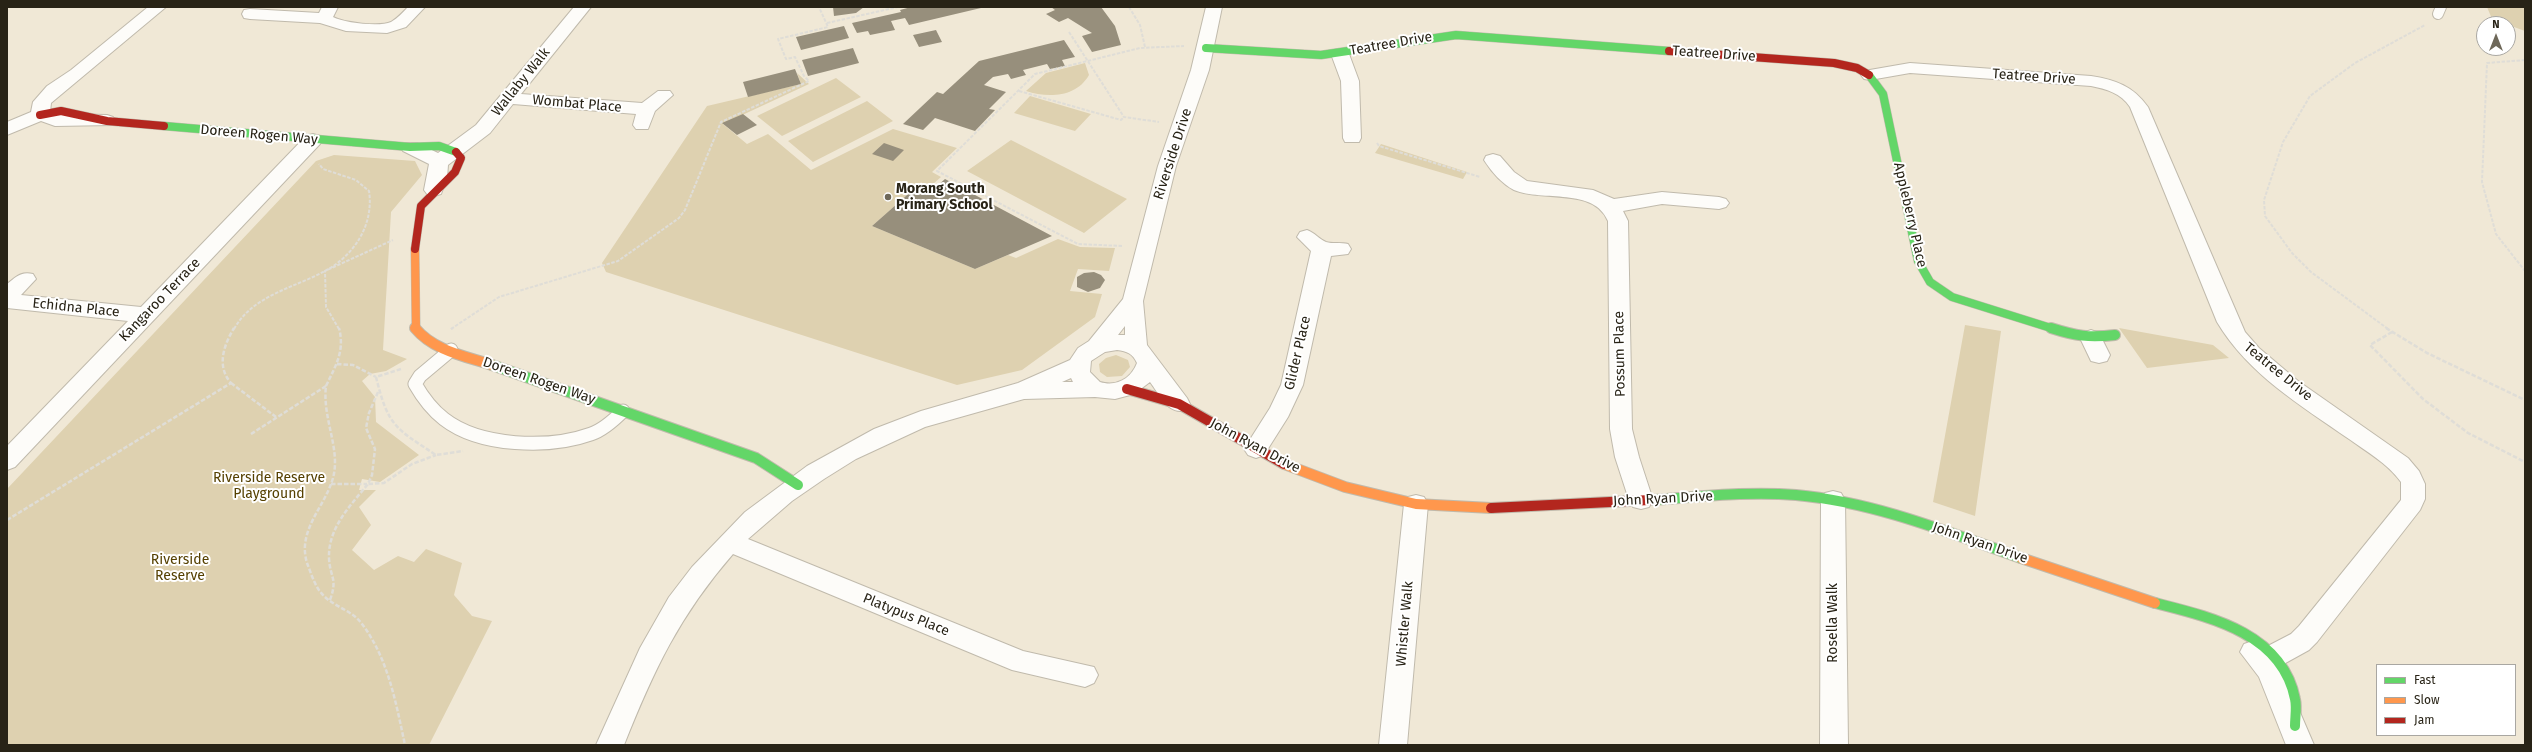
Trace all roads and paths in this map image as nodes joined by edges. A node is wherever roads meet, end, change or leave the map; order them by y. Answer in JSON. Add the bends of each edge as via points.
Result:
{"nodes":[{"id":1,"x":158,"y":7,"type":"edge"},
{"id":2,"x":417,"y":7,"type":"edge"},
{"id":3,"x":583,"y":7,"type":"edge"},
{"id":4,"x":819,"y":7,"type":"edge"},
{"id":5,"x":898,"y":7,"type":"edge"},
{"id":6,"x":1129,"y":7,"type":"edge"},
{"id":7,"x":1214,"y":7,"type":"edge"},
{"id":8,"x":327,"y":13,"type":"edge"},
{"id":9,"x":250,"y":14,"type":"dead end"},
{"id":10,"x":2429,"y":22,"type":"dead end"},
{"id":11,"x":827,"y":23,"type":"junction"},
{"id":12,"x":1069,"y":32,"type":"dead end"},
{"id":13,"x":1185,"y":46,"type":"dead end"},
{"id":14,"x":1145,"y":47,"type":"junction"},
{"id":15,"x":1206,"y":48,"type":"junction"},
{"id":16,"x":1340,"y":54,"type":"junction"},
{"id":17,"x":2525,"y":60,"type":"edge"},
{"id":18,"x":1088,"y":61,"type":"junction"},
{"id":19,"x":1870,"y":75,"type":"junction"},
{"id":20,"x":1018,"y":91,"type":"junction"},
{"id":21,"x":664,"y":95,"type":"dead end"},
{"id":22,"x":507,"y":98,"type":"junction"},
{"id":23,"x":51,"y":115,"type":"junction"},
{"id":24,"x":1124,"y":117,"type":"junction"},
{"id":25,"x":107,"y":121,"type":"joint"},
{"id":26,"x":1160,"y":122,"type":"dead end"},
{"id":27,"x":7,"y":129,"type":"edge"},
{"id":28,"x":1352,"y":138,"type":"dead end"},
{"id":29,"x":7,"y":139,"type":"edge"},
{"id":30,"x":313,"y":140,"type":"junction"},
{"id":31,"x":1377,"y":143,"type":"dead end"},
{"id":32,"x":410,"y":147,"type":"joint"},
{"id":33,"x":445,"y":156,"type":"junction"},
{"id":34,"x":1493,"y":160,"type":"dead end"},
{"id":35,"x":316,"y":161,"type":"dead end"},
{"id":36,"x":1509,"y":178,"type":"junction"},
{"id":37,"x":434,"y":190,"type":"joint"},
{"id":38,"x":1719,"y":203,"type":"dead end"},
{"id":39,"x":1612,"y":206,"type":"junction"},
{"id":40,"x":400,"y":237,"type":"dead end"},
{"id":41,"x":1323,"y":245,"type":"dead end"},
{"id":42,"x":1122,"y":246,"type":"dead end"},
{"id":43,"x":325,"y":271,"type":"junction"},
{"id":44,"x":2525,"y":271,"type":"edge"},
{"id":45,"x":26,"y":278,"type":"dead end"},
{"id":46,"x":7,"y":296,"type":"edge"},
{"id":47,"x":7,"y":301,"type":"edge"},
{"id":48,"x":1133,"y":301,"type":"junction"},
{"id":49,"x":146,"y":315,"type":"junction"},
{"id":50,"x":447,"y":332,"type":"dead end"},
{"id":51,"x":2392,"y":332,"type":"junction"},
{"id":52,"x":2115,"y":335,"type":"dead end"},
{"id":53,"x":1097,"y":346,"type":"junction"},
{"id":54,"x":451,"y":350,"type":"junction"},
{"id":55,"x":1143,"y":356,"type":"junction"},
{"id":56,"x":338,"y":364,"type":"junction"},
{"id":57,"x":1079,"y":365,"type":"junction"},
{"id":58,"x":376,"y":377,"type":"dead end"},
{"id":59,"x":231,"y":382,"type":"junction"},
{"id":60,"x":326,"y":386,"type":"junction"},
{"id":61,"x":1095,"y":389,"type":"junction"},
{"id":62,"x":1127,"y":389,"type":"junction"},
{"id":63,"x":378,"y":391,"type":"dead end"},
{"id":64,"x":1017,"y":392,"type":"junction"},
{"id":65,"x":2525,"y":400,"type":"edge"},
{"id":66,"x":1179,"y":404,"type":"junction"},
{"id":67,"x":623,"y":411,"type":"junction"},
{"id":68,"x":276,"y":417,"type":"junction"},
{"id":69,"x":251,"y":434,"type":"dead end"},
{"id":70,"x":1256,"y":450,"type":"junction"},
{"id":71,"x":436,"y":455,"type":"dead end"},
{"id":72,"x":7,"y":461,"type":"edge"},
{"id":73,"x":2525,"y":462,"type":"edge"},
{"id":74,"x":331,"y":484,"type":"junction"},
{"id":75,"x":368,"y":484,"type":"junction"},
{"id":76,"x":798,"y":485,"type":"junction"},
{"id":77,"x":1641,"y":500,"type":"junction"},
{"id":78,"x":1833,"y":500,"type":"junction"},
{"id":79,"x":1416,"y":504,"type":"junction"},
{"id":80,"x":7,"y":520,"type":"edge"},
{"id":81,"x":731,"y":543,"type":"junction"},
{"id":82,"x":330,"y":600,"type":"junction"},
{"id":83,"x":2153,"y":603,"type":"joint"},
{"id":84,"x":2270,"y":658,"type":"junction"},
{"id":85,"x":1085,"y":675,"type":"dead end"},
{"id":86,"x":2298,"y":736,"type":"edge"},
{"id":87,"x":405,"y":745,"type":"edge"},
{"id":88,"x":610,"y":745,"type":"edge"},
{"id":89,"x":1393,"y":745,"type":"edge"},
{"id":90,"x":1834,"y":745,"type":"edge"}],
"edges":[{"from":1,"to":23,"type":"street","via":[[77,74],[58,100],[57,107]]},
{"from":2,"to":8,"type":"street","via":[[402,22],[380,28],[326,22]]},
{"from":3,"to":22,"type":"street","name":"Wallaby Walk"},
{"from":4,"to":11,"type":"path"},
{"from":5,"to":11,"type":"path"},
{"from":6,"to":14,"type":"path","via":[[1140,25]]},
{"from":7,"to":15,"type":"street","name":"Riverside Drive"},
{"from":8,"to":9,"type":"street"},
{"from":10,"to":51,"type":"path","via":[[2356,63],[2310,96],[2283,142],[2264,200],[2265,216],[2292,253],[2311,272]]},
{"from":11,"to":50,"type":"path","via":[[828,27],[778,39],[786,59],[796,57],[804,76],[809,81],[721,122],[680,218],[618,262],[498,297]]},
{"from":12,"to":18,"type":"path"},
{"from":13,"to":14,"type":"path"},
{"from":14,"to":18,"type":"path"},
{"from":15,"to":16,"type":"street","name":"Teatree Drive","via":[[1311,55]]},
{"from":15,"to":48,"type":"street","name":"Riverside Drive","via":[[1167,166]]},
{"from":16,"to":19,"type":"street","name":"Teatree Drive","via":[[1422,37],[1456,35],[1834,63],[1851,66]]},
{"from":16,"to":28,"type":"street","via":[[1350,81]]},
{"from":17,"to":44,"type":"path","via":[[2487,63],[2482,182],[2496,234]]},
{"from":18,"to":20,"type":"path","via":[[1035,74]]},
{"from":18,"to":24,"type":"path"},
{"from":19,"to":52,"type":"street","name":"Appleberry Place","via":[[1880,86],[1883,94],[1918,261],[1930,282],[1944,293],[1963,302],[2077,336],[2095,346]]},
{"from":19,"to":84,"type":"street","name":"Teatree Drive","via":[[1910,68],[2091,82],[2112,85],[2127,92],[2139,107],[2228,322],[2237,338],[2267,367],[2389,456],[2408,475],[2413,484],[2412,503],[2308,634],[2300,642]]},
{"from":20,"to":24,"type":"path","via":[[1121,120]]},
{"from":20,"to":42,"type":"path","via":[[937,171],[1078,244]]},
{"from":21,"to":22,"type":"street","name":"Wombat Place","via":[[644,117]]},
{"from":22,"to":33,"type":"street","name":"Wallaby Walk","via":[[480,132]]},
{"from":23,"to":25,"type":"street","name":"Doreen Rogen Way"},
{"from":23,"to":27,"type":"street"},
{"from":23,"to":29,"type":"street"},
{"from":24,"to":26,"type":"path"},
{"from":25,"to":30,"type":"street","name":"Doreen Rogen Way"},
{"from":30,"to":32,"type":"street","name":"Doreen Rogen Way"},
{"from":30,"to":49,"type":"street","name":"Kangaroo Terrace"},
{"from":31,"to":36,"type":"path","via":[[1401,153],[1484,178]]},
{"from":32,"to":33,"type":"street","name":"Doreen Rogen Way","via":[[434,158]]},
{"from":33,"to":37,"type":"street","name":"Doreen Rogen Way"},
{"from":34,"to":36,"type":"street"},
{"from":35,"to":43,"type":"path","via":[[323,169],[356,180],[369,191],[371,198],[370,217],[358,243]]},
{"from":36,"to":39,"type":"street","via":[[1525,187],[1590,196]]},
{"from":37,"to":54,"type":"street","name":"Doreen Rogen Way","via":[[419,213],[414,328],[425,338]]},
{"from":38,"to":39,"type":"street","via":[[1666,193]]},
{"from":39,"to":77,"type":"street","name":"Possum Place","via":[[1618,221],[1621,429]]},
{"from":40,"to":43,"type":"path"},
{"from":41,"to":70,"type":"street","name":"Glider Place","via":[[1292,385],[1280,411]]},
{"from":43,"to":56,"type":"path","via":[[326,307],[339,328],[343,343]]},
{"from":43,"to":59,"type":"path","via":[[266,299],[240,320],[228,338],[223,361],[223,373]]},
{"from":45,"to":46,"type":"street","name":"Echidna Place"},
{"from":47,"to":49,"type":"street","name":"Echidna Place"},
{"from":48,"to":53,"type":"street","name":"Riverside Drive"},
{"from":48,"to":55,"type":"street","name":"Riverside Drive"},
{"from":49,"to":72,"type":"street","name":"Kangaroo Terrace"},
{"from":51,"to":65,"type":"path"},
{"from":51,"to":73,"type":"path","via":[[2370,345],[2423,399],[2468,433]]},
{"from":53,"to":55,"type":"street","via":[[1118,342]]},
{"from":53,"to":57,"type":"street","via":[[1089,351]]},
{"from":54,"to":67,"type":"street","name":"Doreen Rogen Way"},
{"from":54,"to":67,"type":"lane","via":[[420,376],[416,386],[426,404],[436,414],[473,434],[521,442],[563,440],[596,432]]},
{"from":55,"to":62,"type":"street","via":[[1143,378]]},
{"from":55,"to":66,"type":"street","name":"John Ryan Drive"},
{"from":56,"to":58,"type":"path","via":[[353,365],[375,374]]},
{"from":56,"to":60,"type":"path"},
{"from":57,"to":61,"type":"street","via":[[1082,379]]},
{"from":57,"to":64,"type":"street"},
{"from":59,"to":68,"type":"path"},
{"from":59,"to":80,"type":"path"},
{"from":60,"to":68,"type":"path"},
{"from":60,"to":74,"type":"path","via":[[324,415],[335,461]]},
{"from":61,"to":62,"type":"street","via":[[1111,392]]},
{"from":61,"to":64,"type":"street"},
{"from":62,"to":66,"type":"street","name":"John Ryan Drive"},
{"from":63,"to":75,"type":"path","via":[[366,428],[375,449],[372,475]]},
{"from":64,"to":76,"type":"street","via":[[950,411],[886,434],[857,448]]},
{"from":66,"to":70,"type":"street","name":"John Ryan Drive"},
{"from":67,"to":76,"type":"street","name":"Doreen Rogen Way","via":[[756,458]]},
{"from":68,"to":69,"type":"path"},
{"from":70,"to":79,"type":"street","name":"John Ryan Drive","via":[[1292,468],[1332,483]]},
{"from":71,"to":75,"type":"path","via":[[412,464],[384,483]]},
{"from":74,"to":75,"type":"path"},
{"from":74,"to":82,"type":"path","via":[[312,522],[304,546],[306,561],[322,595]]},
{"from":75,"to":82,"type":"path","via":[[348,507],[331,540],[330,564],[336,585]]},
{"from":76,"to":81,"type":"street","via":[[765,510]]},
{"from":77,"to":78,"type":"street","name":"John Ryan Drive","via":[[1754,494]]},
{"from":77,"to":79,"type":"street","name":"John Ryan Drive","via":[[1496,508]]},
{"from":78,"to":83,"type":"street","name":"John Ryan Drive","via":[[1927,525]]},
{"from":78,"to":90,"type":"street","name":"Rosella Walk"},
{"from":79,"to":89,"type":"street","name":"Whistler Walk"},
{"from":81,"to":85,"type":"street","name":"Platypus Place","via":[[1022,662]]},
{"from":81,"to":88,"type":"street","via":[[700,576],[679,604],[642,670]]},
{"from":82,"to":87,"type":"path","via":[[361,622],[382,655],[392,682]]},
{"from":83,"to":84,"type":"street","name":"John Ryan Drive","via":[[2188,621],[2225,634]]},
{"from":84,"to":86,"type":"street","name":"John Ryan Drive","via":[[2281,701]]}]}
